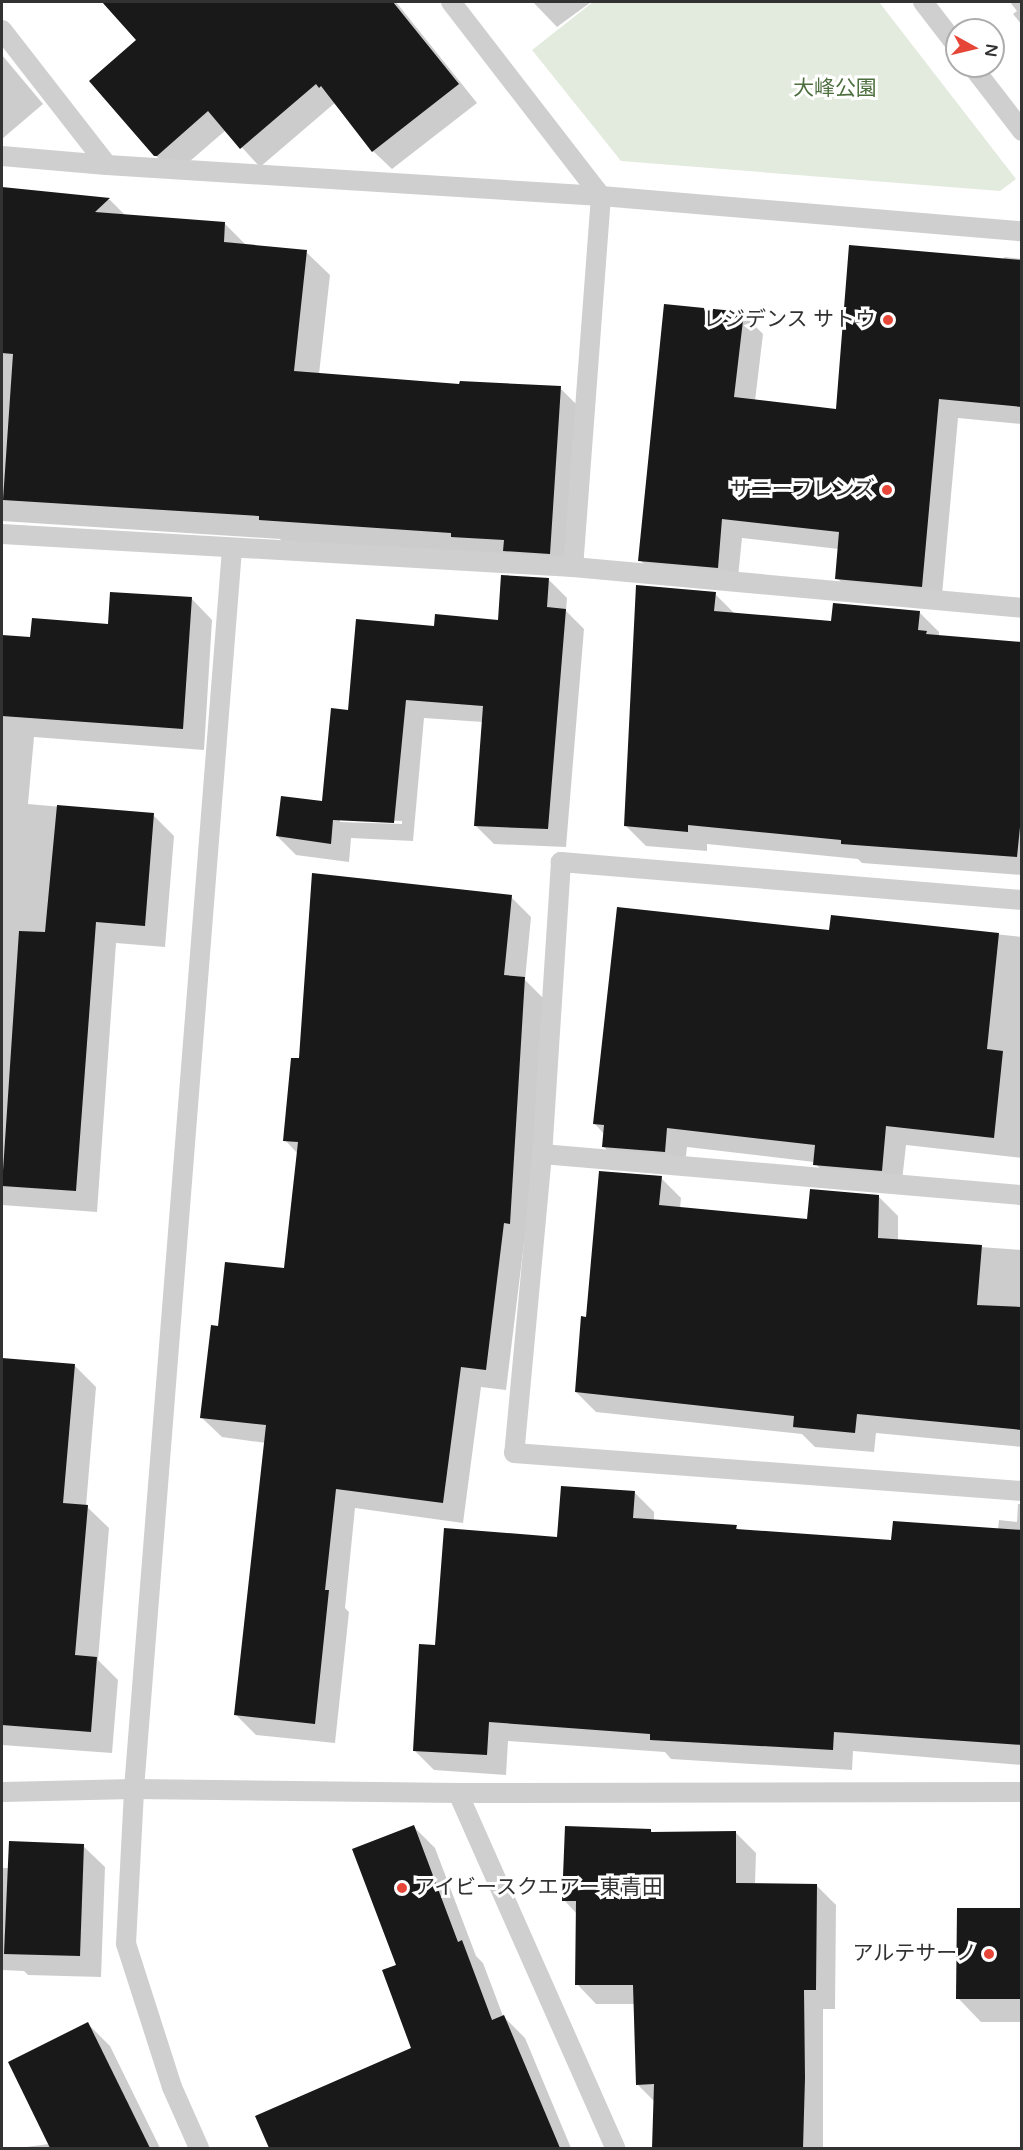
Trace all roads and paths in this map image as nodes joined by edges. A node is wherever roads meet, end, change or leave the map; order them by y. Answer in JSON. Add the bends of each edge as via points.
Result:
{"nodes":[{"id":1,"x":451,"y":2,"type":"edge"},
{"id":2,"x":923,"y":2,"type":"edge"},
{"id":3,"x":2,"y":30,"type":"edge"},
{"id":4,"x":945,"y":30,"type":"edge"},
{"id":5,"x":981,"y":78,"type":"edge"},
{"id":6,"x":1022,"y":131,"type":"edge"},
{"id":7,"x":2,"y":156,"type":"edge"},
{"id":8,"x":107,"y":165,"type":"junction"},
{"id":9,"x":601,"y":196,"type":"junction"},
{"id":10,"x":1022,"y":231,"type":"edge"},
{"id":11,"x":2,"y":534,"type":"edge"},
{"id":12,"x":232,"y":548,"type":"junction"},
{"id":13,"x":573,"y":567,"type":"junction"},
{"id":14,"x":1022,"y":608,"type":"edge"},
{"id":15,"x":1022,"y":900,"type":"edge"},
{"id":16,"x":542,"y":1154,"type":"junction"},
{"id":17,"x":1022,"y":1195,"type":"edge"},
{"id":18,"x":1022,"y":1491,"type":"edge"},
{"id":19,"x":134,"y":1789,"type":"junction"},
{"id":20,"x":2,"y":1792,"type":"edge"},
{"id":21,"x":1022,"y":1792,"type":"edge"},
{"id":22,"x":458,"y":1793,"type":"junction"},
{"id":23,"x":199,"y":2148,"type":"edge"},
{"id":24,"x":615,"y":2148,"type":"edge"}],
"edges":[{"from":1,"to":9,"type":"lane"},
{"from":2,"to":4,"type":"lane"},
{"from":3,"to":8,"type":"lane"},
{"from":5,"to":6,"type":"lane"},
{"from":7,"to":8,"type":"lane"},
{"from":8,"to":9,"type":"lane"},
{"from":9,"to":10,"type":"lane"},
{"from":9,"to":13,"type":"lane"},
{"from":11,"to":12,"type":"lane"},
{"from":12,"to":13,"type":"lane"},
{"from":12,"to":19,"type":"lane"},
{"from":13,"to":14,"type":"lane"},
{"from":15,"to":16,"type":"lane","via":[[561,862]]},
{"from":16,"to":17,"type":"lane"},
{"from":16,"to":18,"type":"lane","via":[[514,1453]]},
{"from":19,"to":20,"type":"lane"},
{"from":19,"to":22,"type":"lane"},
{"from":19,"to":23,"type":"lane","via":[[126,1944],[172,2087]]},
{"from":21,"to":22,"type":"lane"},
{"from":22,"to":24,"type":"lane"}]}
